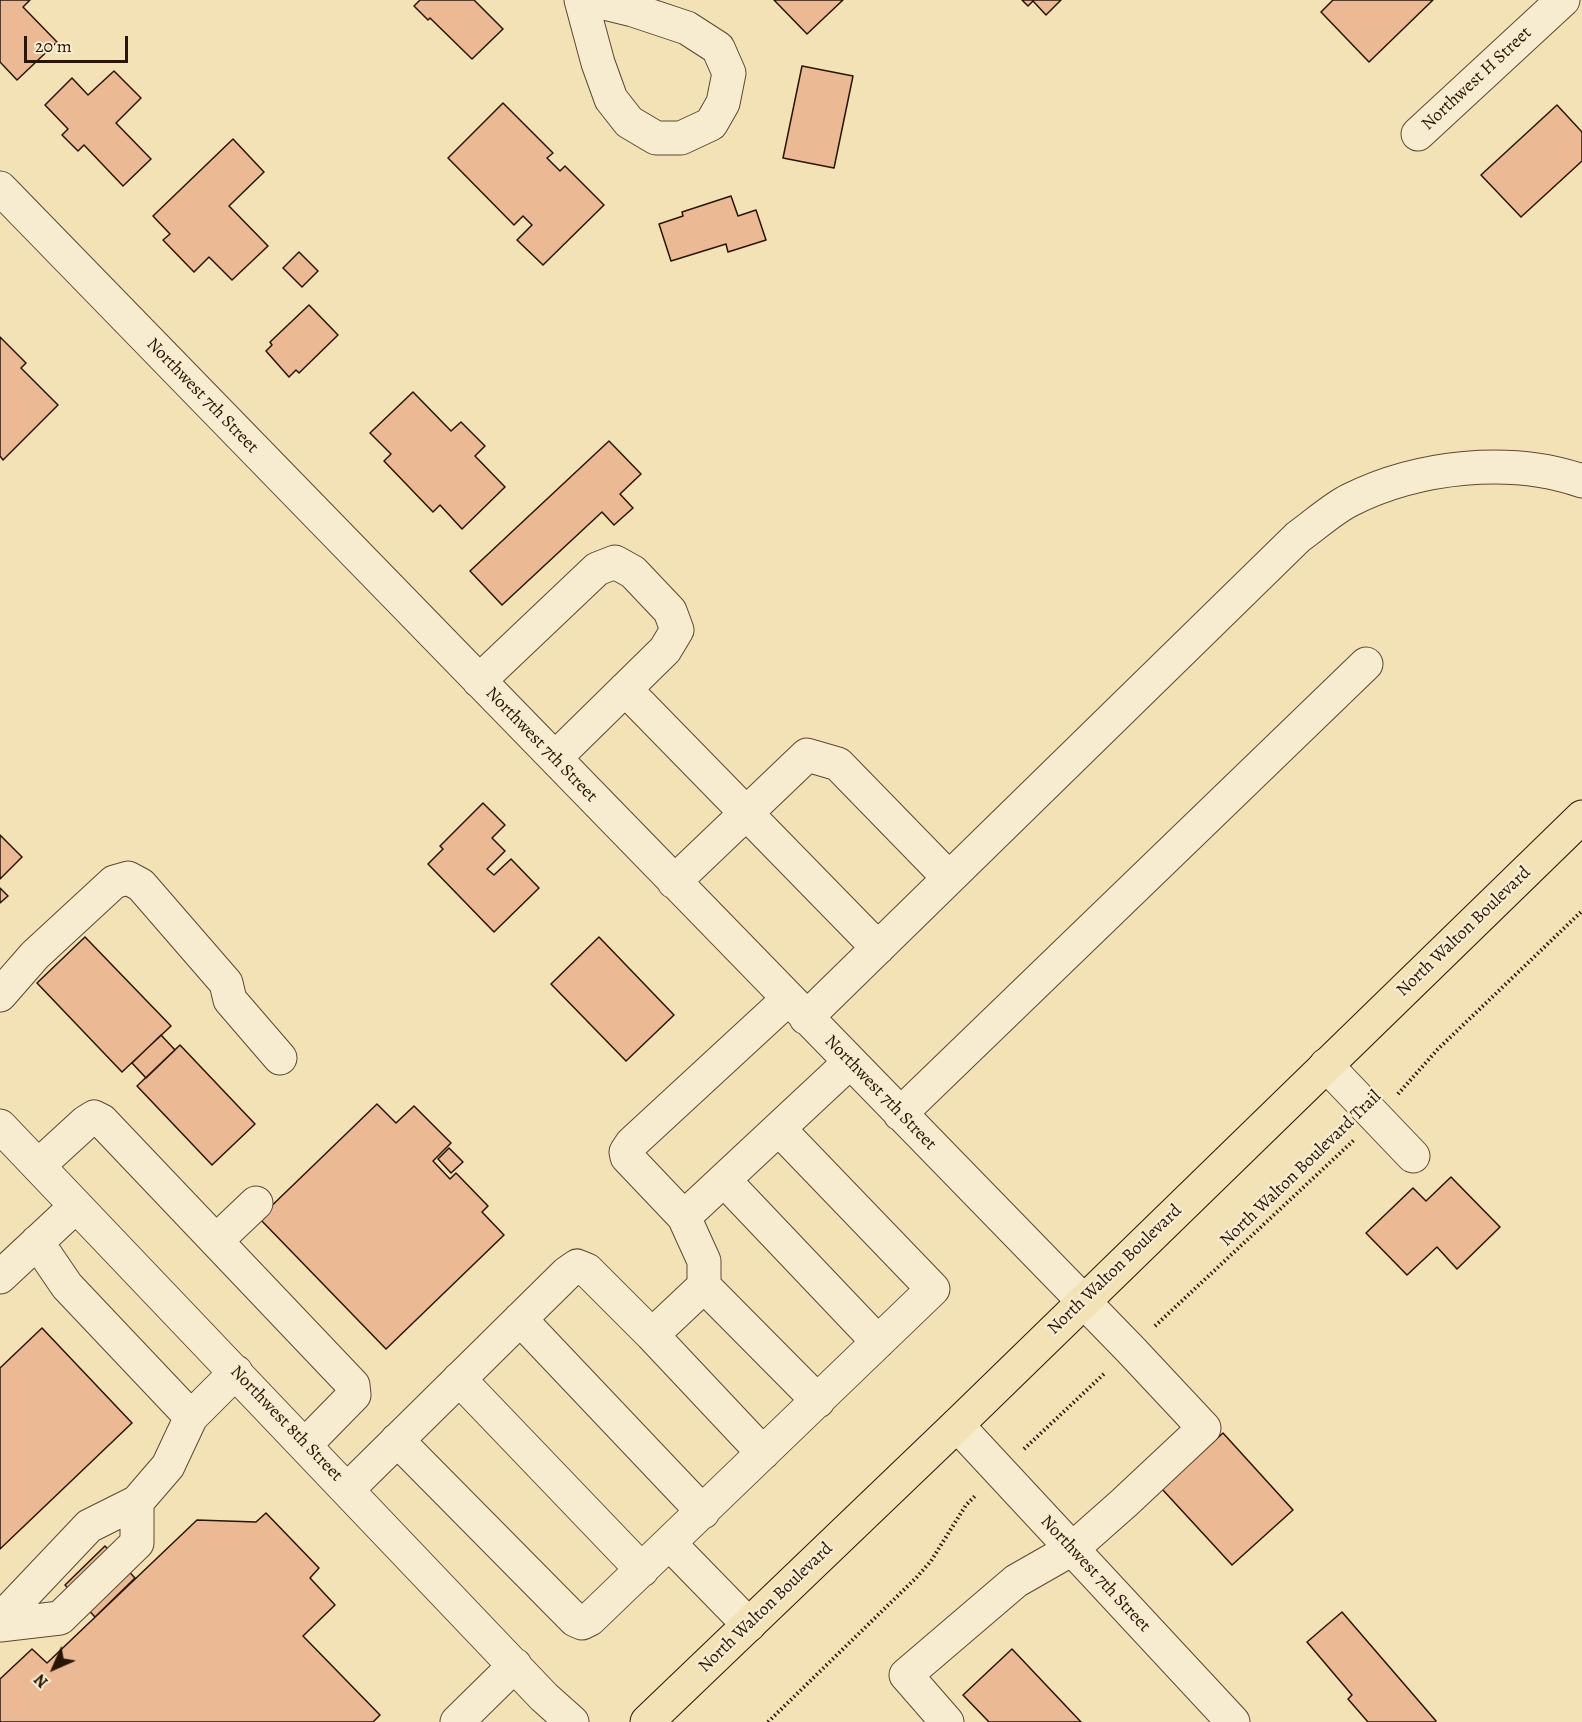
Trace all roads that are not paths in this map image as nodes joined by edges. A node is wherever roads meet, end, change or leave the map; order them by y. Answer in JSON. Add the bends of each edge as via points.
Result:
{"nodes":[{"id":1,"x":581,"y":0,"type":"edge"},
{"id":2,"x":592,"y":0,"type":"edge"},
{"id":3,"x":1563,"y":0,"type":"edge"},
{"id":4,"x":1418,"y":134,"type":"dead end"},
{"id":5,"x":0,"y":188,"type":"edge"},
{"id":6,"x":1582,"y":481,"type":"edge"},
{"id":7,"x":1366,"y":664,"type":"dead end"},
{"id":8,"x":479,"y":681,"type":"junction"},
{"id":9,"x":625,"y":689,"type":"junction"},
{"id":10,"x":555,"y":758,"type":"junction"},
{"id":11,"x":746,"y":812,"type":"junction"},
{"id":12,"x":1582,"y":817,"type":"edge"},
{"id":13,"x":949,"y":878,"type":"junction"},
{"id":14,"x":674,"y":882,"type":"junction"},
{"id":15,"x":878,"y":948,"type":"junction"},
{"id":16,"x":0,"y":995,"type":"edge"},
{"id":17,"x":797,"y":1009,"type":"junction"},
{"id":18,"x":280,"y":1058,"type":"dead end"},
{"id":19,"x":850,"y":1062,"type":"junction"},
{"id":20,"x":1326,"y":1065,"type":"junction"},
{"id":21,"x":900,"y":1114,"type":"junction"},
{"id":22,"x":0,"y":1126,"type":"edge"},
{"id":23,"x":778,"y":1129,"type":"junction"},
{"id":24,"x":1413,"y":1156,"type":"dead end"},
{"id":25,"x":38,"y":1166,"type":"junction"},
{"id":26,"x":724,"y":1180,"type":"junction"},
{"id":27,"x":256,"y":1203,"type":"dead end"},
{"id":28,"x":76,"y":1206,"type":"junction"},
{"id":29,"x":684,"y":1217,"type":"junction"},
{"id":30,"x":216,"y":1241,"type":"junction"},
{"id":31,"x":37,"y":1242,"type":"junction"},
{"id":32,"x":0,"y":1277,"type":"edge"},
{"id":33,"x":704,"y":1286,"type":"junction"},
{"id":34,"x":1082,"y":1302,"type":"junction"},
{"id":35,"x":520,"y":1319,"type":"junction"},
{"id":36,"x":652,"y":1335,"type":"junction"},
{"id":37,"x":878,"y":1342,"type":"junction"},
{"id":38,"x":236,"y":1372,"type":"junction"},
{"id":39,"x":459,"y":1379,"type":"junction"},
{"id":40,"x":818,"y":1401,"type":"junction"},
{"id":41,"x":191,"y":1417,"type":"junction"},
{"id":42,"x":957,"y":1425,"type":"junction"},
{"id":43,"x":397,"y":1440,"type":"junction"},
{"id":44,"x":305,"y":1445,"type":"junction"},
{"id":45,"x":763,"y":1453,"type":"junction"},
{"id":46,"x":348,"y":1489,"type":"junction"},
{"id":47,"x":136,"y":1502,"type":"junction"},
{"id":48,"x":703,"y":1512,"type":"junction"},
{"id":49,"x":670,"y":1544,"type":"junction"},
{"id":50,"x":1072,"y":1549,"type":"junction"},
{"id":51,"x":642,"y":1570,"type":"junction"},
{"id":52,"x":0,"y":1620,"type":"edge"},
{"id":53,"x":0,"y":1625,"type":"edge"},
{"id":54,"x":749,"y":1625,"type":"junction"},
{"id":55,"x":514,"y":1665,"type":"junction"},
{"id":56,"x":457,"y":1722,"type":"edge"},
{"id":57,"x":572,"y":1722,"type":"edge"},
{"id":58,"x":647,"y":1722,"type":"edge"},
{"id":59,"x":947,"y":1722,"type":"edge"},
{"id":60,"x":1233,"y":1722,"type":"edge"}],
"edges":[{"from":1,"to":2,"type":"street","via":[[611,99],[629,122],[656,138],[681,138],[711,124],[723,103],[729,73],[718,48],[687,28]]},
{"from":3,"to":4,"type":"street","name":"Northwest H Street"},
{"from":5,"to":8,"type":"street","name":"Northwest 7th Street"},
{"from":6,"to":13,"type":"street","via":[[1528,469],[1472,467],[1410,477],[1349,500],[1298,537]]},
{"from":7,"to":21,"type":"street"},
{"from":8,"to":9,"type":"street","via":[[597,568],[615,562],[633,572],[670,611],[677,630],[665,650]]},
{"from":8,"to":10,"type":"street","name":"Northwest 7th Street"},
{"from":9,"to":10,"type":"street"},
{"from":9,"to":11,"type":"street"},
{"from":10,"to":14,"type":"street","name":"Northwest 7th Street"},
{"from":11,"to":13,"type":"street","via":[[807,755],[838,764]]},
{"from":11,"to":14,"type":"street"},
{"from":11,"to":15,"type":"street"},
{"from":12,"to":20,"type":"main road","name":"North Walton Boulevard"},
{"from":13,"to":15,"type":"street"},
{"from":14,"to":17,"type":"street","name":"Northwest 7th Street"},
{"from":15,"to":17,"type":"street"},
{"from":16,"to":18,"type":"street","via":[[35,955],[114,882],[128,878],[141,885],[226,983],[230,999]]},
{"from":17,"to":19,"type":"street","name":"Northwest 7th Street"},
{"from":17,"to":29,"type":"street","via":[[632,1143],[626,1152],[627,1158]]},
{"from":19,"to":21,"type":"street","name":"Northwest 7th Street"},
{"from":19,"to":23,"type":"street"},
{"from":20,"to":24,"type":"street"},
{"from":20,"to":34,"type":"main road","name":"North Walton Boulevard"},
{"from":21,"to":34,"type":"street","name":"Northwest 7th Street"},
{"from":22,"to":25,"type":"street","name":"Northwest 8th Street"},
{"from":23,"to":26,"type":"street"},
{"from":23,"to":37,"type":"street","via":[[933,1289]]},
{"from":25,"to":28,"type":"street","name":"Northwest 8th Street"},
{"from":25,"to":30,"type":"street","via":[[94,1117]]},
{"from":26,"to":29,"type":"street"},
{"from":26,"to":37,"type":"street"},
{"from":27,"to":30,"type":"street"},
{"from":28,"to":31,"type":"street"},
{"from":28,"to":38,"type":"street","name":"Northwest 8th Street"},
{"from":29,"to":33,"type":"street","via":[[704,1261]]},
{"from":30,"to":44,"type":"street","via":[[352,1385],[354,1395]]},
{"from":31,"to":32,"type":"street"},
{"from":31,"to":41,"type":"street","via":[[67,1286]]},
{"from":33,"to":36,"type":"street"},
{"from":33,"to":40,"type":"street"},
{"from":34,"to":42,"type":"main road","name":"North Walton Boulevard"},
{"from":34,"to":50,"type":"street","name":"Northwest 7th Street","via":[[1204,1428]]},
{"from":35,"to":36,"type":"street","via":[[577,1266],[587,1270]]},
{"from":35,"to":39,"type":"street"},
{"from":35,"to":48,"type":"street"},
{"from":36,"to":45,"type":"street"},
{"from":37,"to":40,"type":"street"},
{"from":38,"to":41,"type":"street"},
{"from":38,"to":44,"type":"street","name":"Northwest 8th Street"},
{"from":39,"to":43,"type":"street"},
{"from":39,"to":51,"type":"street"},
{"from":40,"to":45,"type":"street"},
{"from":41,"to":47,"type":"street","via":[[168,1466]]},
{"from":42,"to":50,"type":"street","name":"Northwest 7th Street"},
{"from":42,"to":54,"type":"main road","name":"North Walton Boulevard"},
{"from":43,"to":46,"type":"street"},
{"from":43,"to":51,"type":"street","via":[[575,1620],[582,1623],[590,1619]]},
{"from":44,"to":46,"type":"street","name":"Northwest 8th Street"},
{"from":45,"to":48,"type":"street"},
{"from":46,"to":55,"type":"street","name":"Northwest 8th Street"},
{"from":47,"to":52,"type":"street","via":[[89,1526]]},
{"from":47,"to":53,"type":"street","via":[[137,1542],[60,1618]]},
{"from":48,"to":49,"type":"street"},
{"from":49,"to":51,"type":"street"},
{"from":49,"to":54,"type":"street"},
{"from":50,"to":59,"type":"street","via":[[1016,1581],[906,1675]]},
{"from":50,"to":60,"type":"street","name":"Northwest 7th Street"},
{"from":54,"to":58,"type":"main road","name":"North Walton Boulevard"},
{"from":55,"to":56,"type":"street"},
{"from":55,"to":57,"type":"street","name":"Northwest 8th Street"}]}
